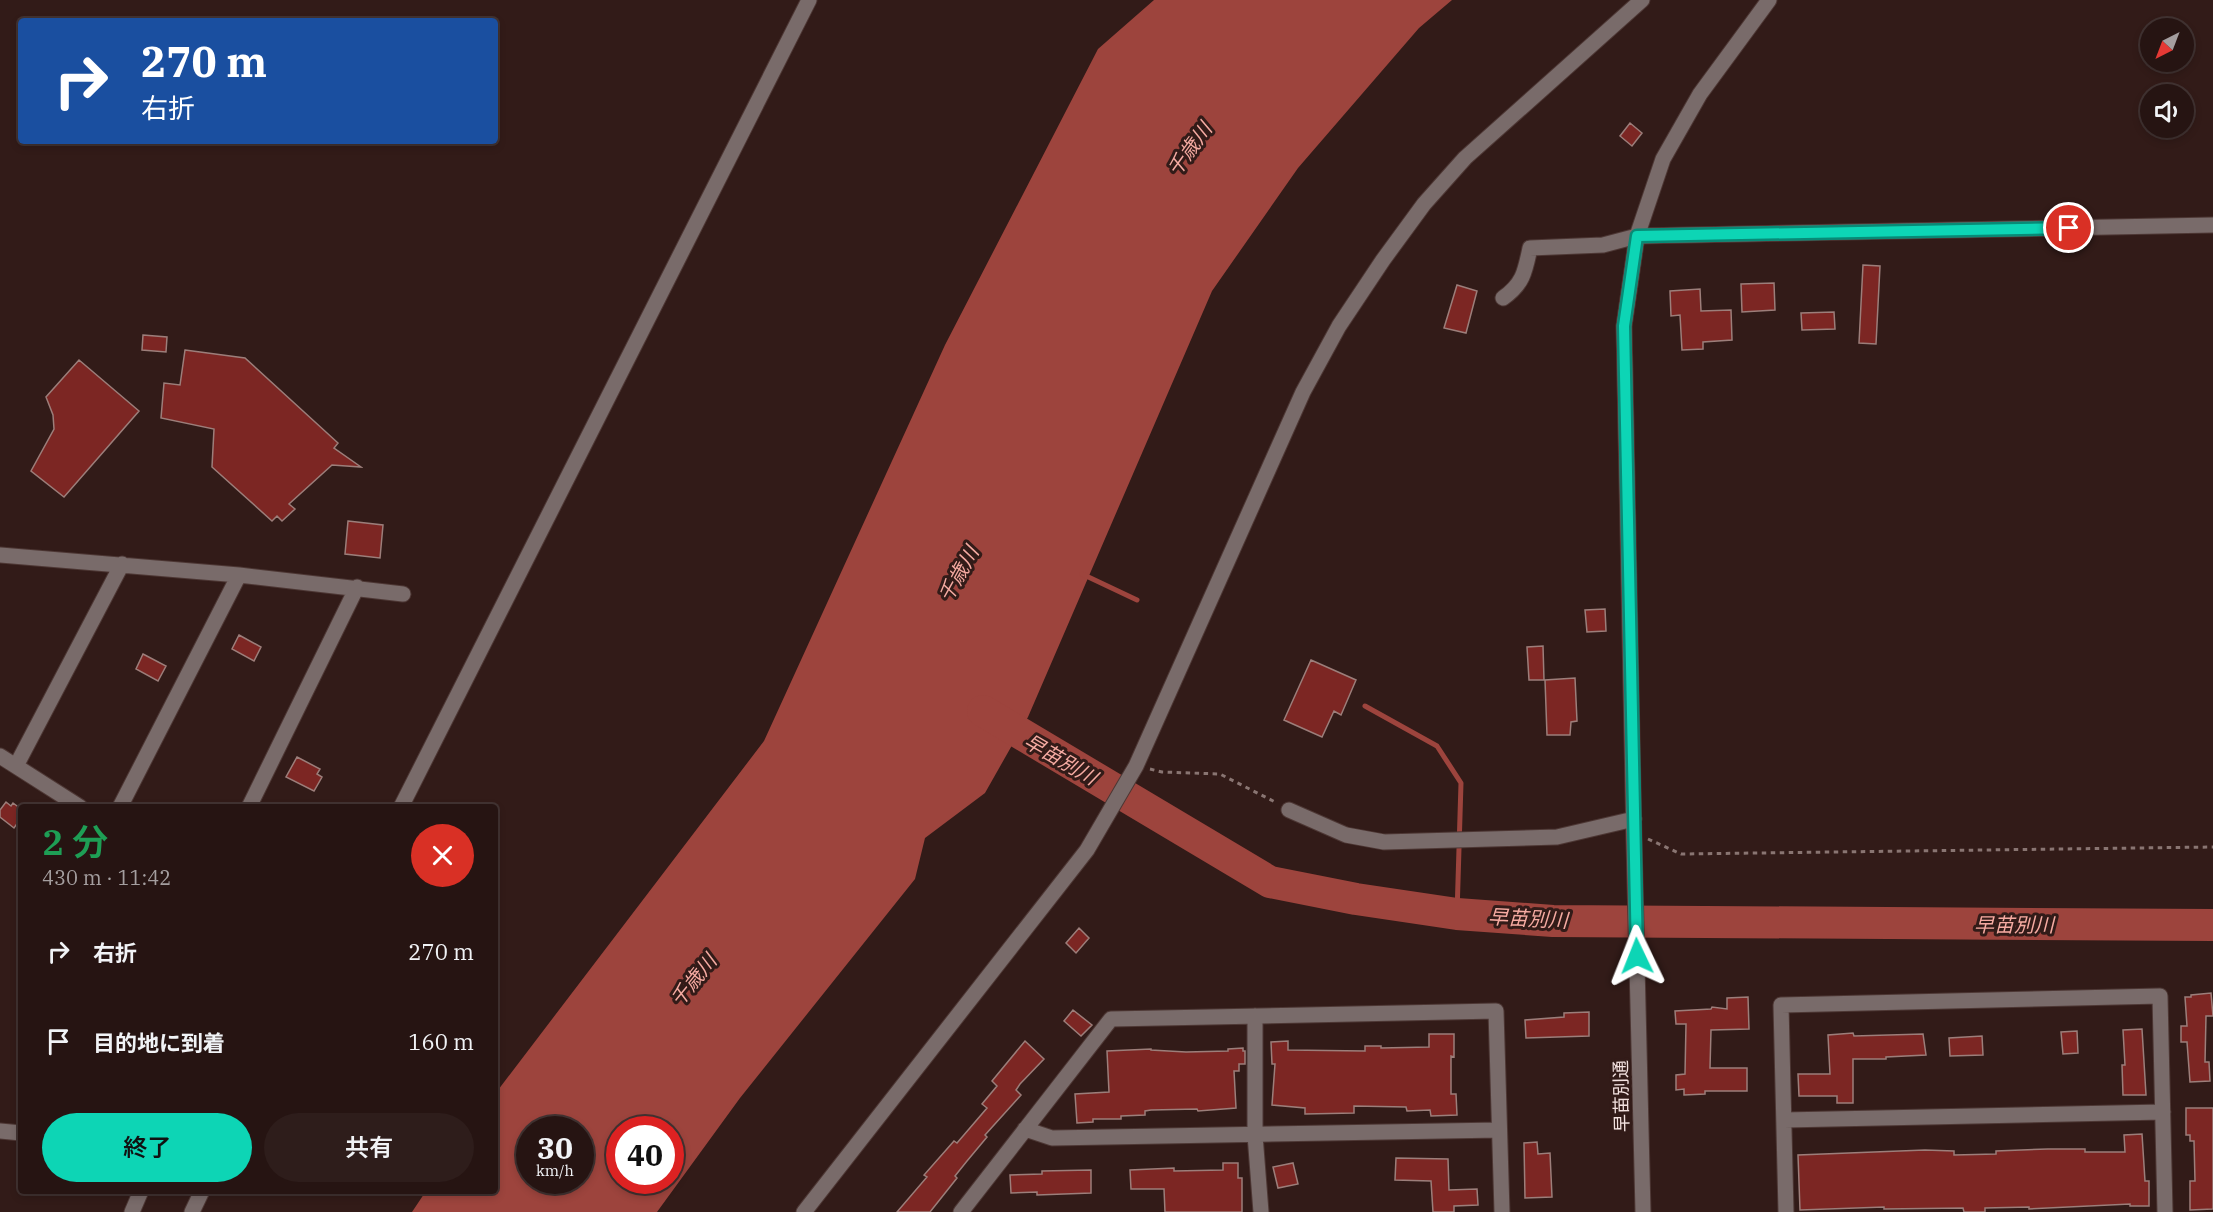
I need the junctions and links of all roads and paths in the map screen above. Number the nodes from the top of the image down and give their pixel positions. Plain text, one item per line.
1 (809, 0) edge
2 (1642, 0) edge
3 (1769, 0) edge
4 (2213, 225) edge
5 (1637, 236) junction
6 (1503, 298) dead end
7 (0, 555) edge
8 (122, 564) junction
9 (239, 575) junction
10 (357, 587) junction
11 (403, 594) dead end
12 (0, 756) edge
13 (16, 766) junction
14 (1136, 766) junction
15 (75, 804) edge
16 (122, 804) edge
17 (250, 804) edge
18 (403, 804) edge
19 (1289, 810) joint
20 (1634, 831) junction
21 (2213, 847) edge
22 (1255, 1016) junction
23 (2163, 1112) junction
24 (1784, 1120) junction
25 (1025, 1129) junction
26 (1499, 1130) junction
27 (0, 1131) edge
28 (18, 1133) edge
29 (1255, 1135) junction
30 (140, 1194) edge
31 (201, 1194) edge
32 (132, 1212) edge
33 (192, 1212) edge
34 (804, 1212) edge
35 (961, 1212) edge
36 (1262, 1212) edge
37 (1502, 1212) edge
38 (1643, 1212) edge
39 (1786, 1212) edge
40 (2165, 1212) edge

1 - 18 street
2 - 14 street
3 - 5 street, 早苗別通
4 - 5 street
5 - 6 street
5 - 20 street, 早苗別通
7 - 8 street
8 - 9 street
8 - 13 street
9 - 10 street
9 - 16 street
10 - 11 street
10 - 17 street
12 - 13 street
13 - 15 street
14 - 19 path
14 - 34 street
19 - 20 street
20 - 21 path
20 - 38 street, 早苗別通
22 - 25 street
22 - 26 street
22 - 29 street
23 - 24 street
23 - 24 street
23 - 40 street
24 - 39 street
25 - 29 street
25 - 35 street
26 - 29 street
26 - 37 street
27 - 28 street
29 - 36 street
30 - 32 street
31 - 33 street

